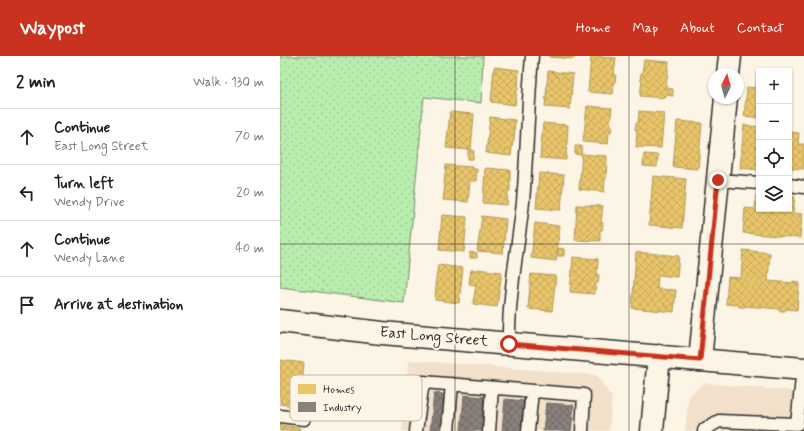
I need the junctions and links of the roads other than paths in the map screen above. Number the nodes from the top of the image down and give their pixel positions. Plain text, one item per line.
1 (532, 56) edge
2 (730, 56) edge
3 (729, 68) edge
4 (725, 104) edge
5 (718, 180) junction
6 (756, 183) edge
7 (792, 185) edge
8 (804, 186) edge
9 (280, 320) edge
10 (509, 344) junction
11 (659, 356) junction
12 (700, 360) junction
13 (804, 369) edge
14 (452, 384) junction
15 (492, 388) junction
16 (422, 389) edge
17 (532, 391) junction
18 (280, 416) edge
19 (290, 417) edge
20 (417, 421) edge
21 (416, 431) edge
22 (448, 431) edge
23 (489, 431) edge
24 (528, 431) edge
25 (582, 431) edge
26 (652, 431) edge
27 (704, 431) edge

1 - 10 lane
2 - 3 street
4 - 5 street
5 - 6 lane
5 - 12 street
7 - 8 lane
9 - 10 street, East Long Street
10 - 11 street, East Long Street
11 - 12 street, East Long Street
11 - 26 street
12 - 13 street, East Long Street
13 - 27 lane
14 - 15 lane
14 - 16 lane
14 - 22 lane
15 - 17 lane
15 - 23 lane
17 - 24 lane
17 - 25 lane
18 - 19 lane
20 - 21 lane

